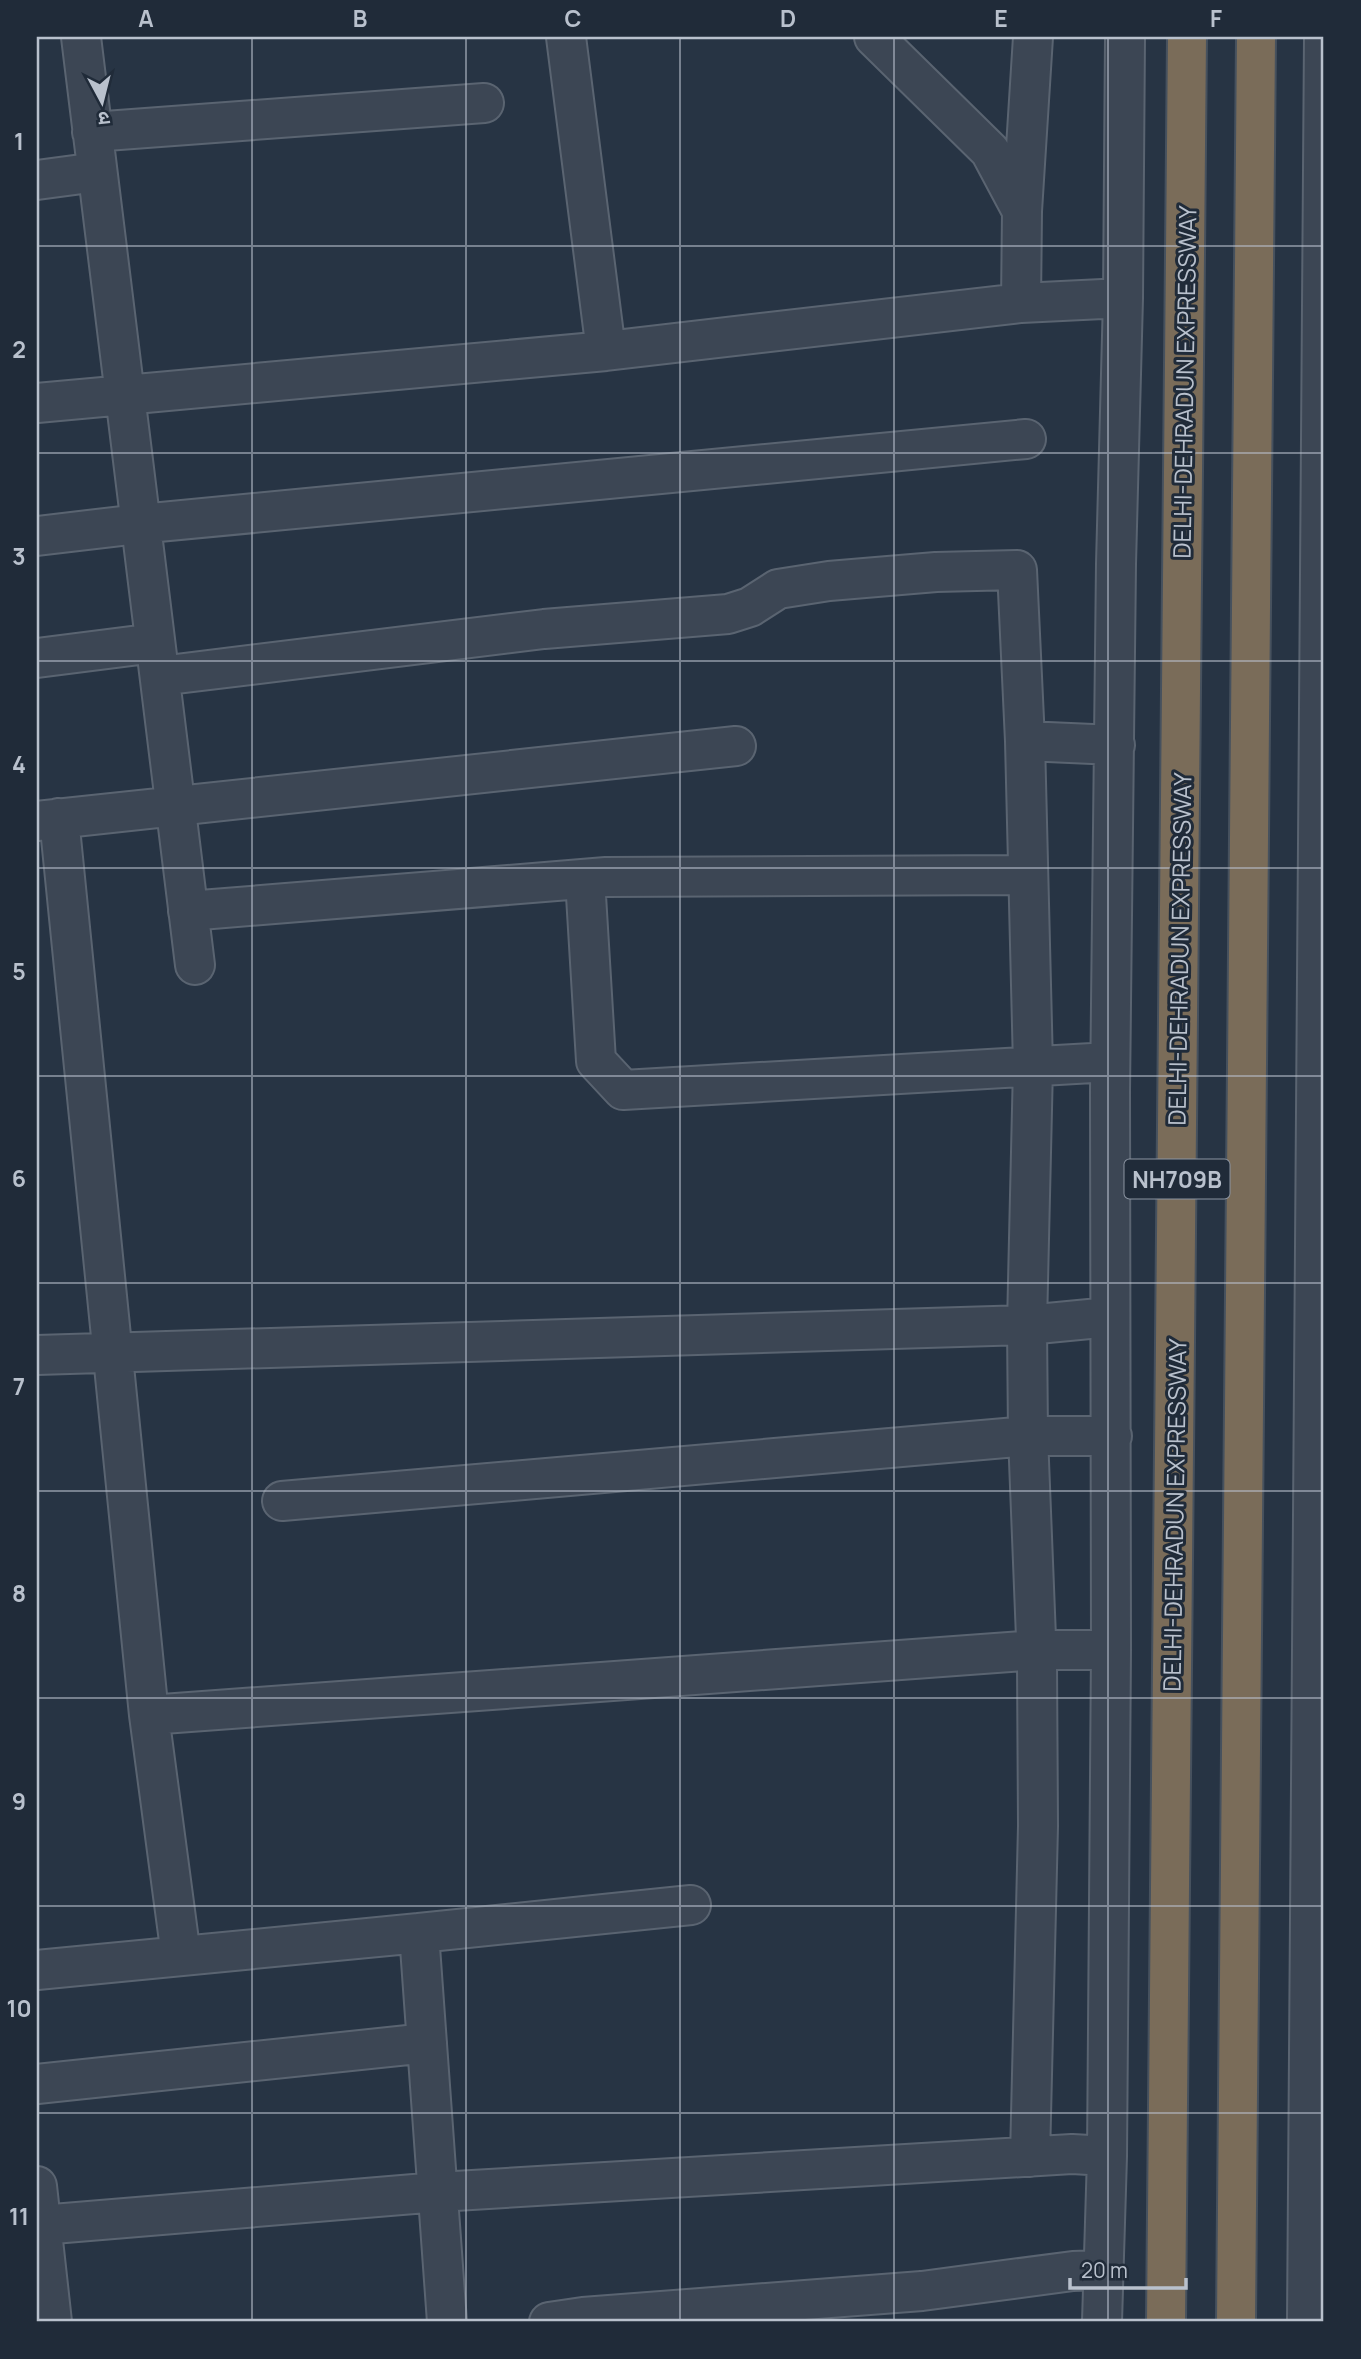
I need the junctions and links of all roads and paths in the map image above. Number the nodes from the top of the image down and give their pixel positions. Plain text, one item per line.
1 (81, 37) edge
2 (566, 37) edge
3 (874, 37) edge
4 (1033, 37) edge
5 (1125, 37) edge
6 (1187, 37) edge
7 (1256, 37) edge
8 (1324, 37) edge
9 (484, 103) dead end
10 (92, 132) junction
11 (97, 172) junction
12 (37, 180) edge
13 (1022, 211) junction
14 (1105, 299) junction
15 (1030, 302) junction
16 (606, 351) junction
17 (124, 395) junction
18 (37, 403) edge
19 (1026, 439) dead end
20 (139, 524) junction
21 (37, 536) edge
22 (37, 658) edge
23 (158, 660) junction
24 (1032, 741) junction
25 (1098, 744) junction
26 (736, 746) dead end
27 (175, 806) junction
28 (48, 819) edge
29 (1027, 875) junction
30 (585, 879) junction
31 (188, 911) junction
32 (195, 964) dead end
33 (1097, 1063) junction
34 (1039, 1065) junction
35 (1096, 1318) junction
36 (1031, 1325) junction
37 (111, 1352) junction
38 (37, 1355) edge
39 (1033, 1436) junction
40 (1098, 1436) junction
41 (282, 1501) dead end
42 (1067, 1650) junction
43 (149, 1714) junction
44 (691, 1905) dead end
45 (419, 1933) junction
46 (181, 1956) junction
47 (37, 1970) edge
48 (427, 2043) junction
49 (37, 2084) edge
50 (1062, 2156) junction
51 (37, 2186) edge
52 (438, 2192) junction
53 (41, 2225) junction
54 (1071, 2272) junction
55 (42, 2284) edge
56 (52, 2322) edge
57 (447, 2322) edge
58 (549, 2322) edge
59 (1102, 2322) edge
60 (1166, 2322) edge
61 (1236, 2322) edge
62 (1307, 2322) edge

1 - 10 street
2 - 16 street
3 - 13 street
4 - 13 street
5 - 14 street
6 - 60 highway, DELHI-DEHRADUN EXPRESSWAY / NH709B
7 - 61 highway, NH709B
8 - 62 street
9 - 10 street
10 - 11 street
11 - 12 street
11 - 17 street
13 - 15 street
14 - 15 street
14 - 25 street
15 - 16 street
16 - 17 street
17 - 18 street
17 - 20 street
19 - 20 street
20 - 21 street
20 - 23 street
22 - 23 street
23 - 24 street
23 - 27 street
24 - 25 street
24 - 29 street
25 - 33 street
26 - 27 street
27 - 28 street
27 - 31 street
28 - 37 street
29 - 30 street
29 - 34 street
30 - 31 street
30 - 34 street
31 - 32 street
33 - 34 street
33 - 35 street
34 - 36 street
35 - 36 street
35 - 40 street
36 - 37 street
36 - 39 street
37 - 38 street
37 - 43 street
39 - 40 street
39 - 41 street
39 - 42 street
40 - 42 street
42 - 43 street
42 - 50 street
42 - 50 street
43 - 46 street
44 - 45 street
45 - 46 street
45 - 48 street
46 - 47 street
48 - 49 street
48 - 52 street
50 - 52 street
50 - 54 street
51 - 53 street
52 - 53 street
52 - 57 street
53 - 55 street
54 - 58 street
54 - 59 street
55 - 56 street

